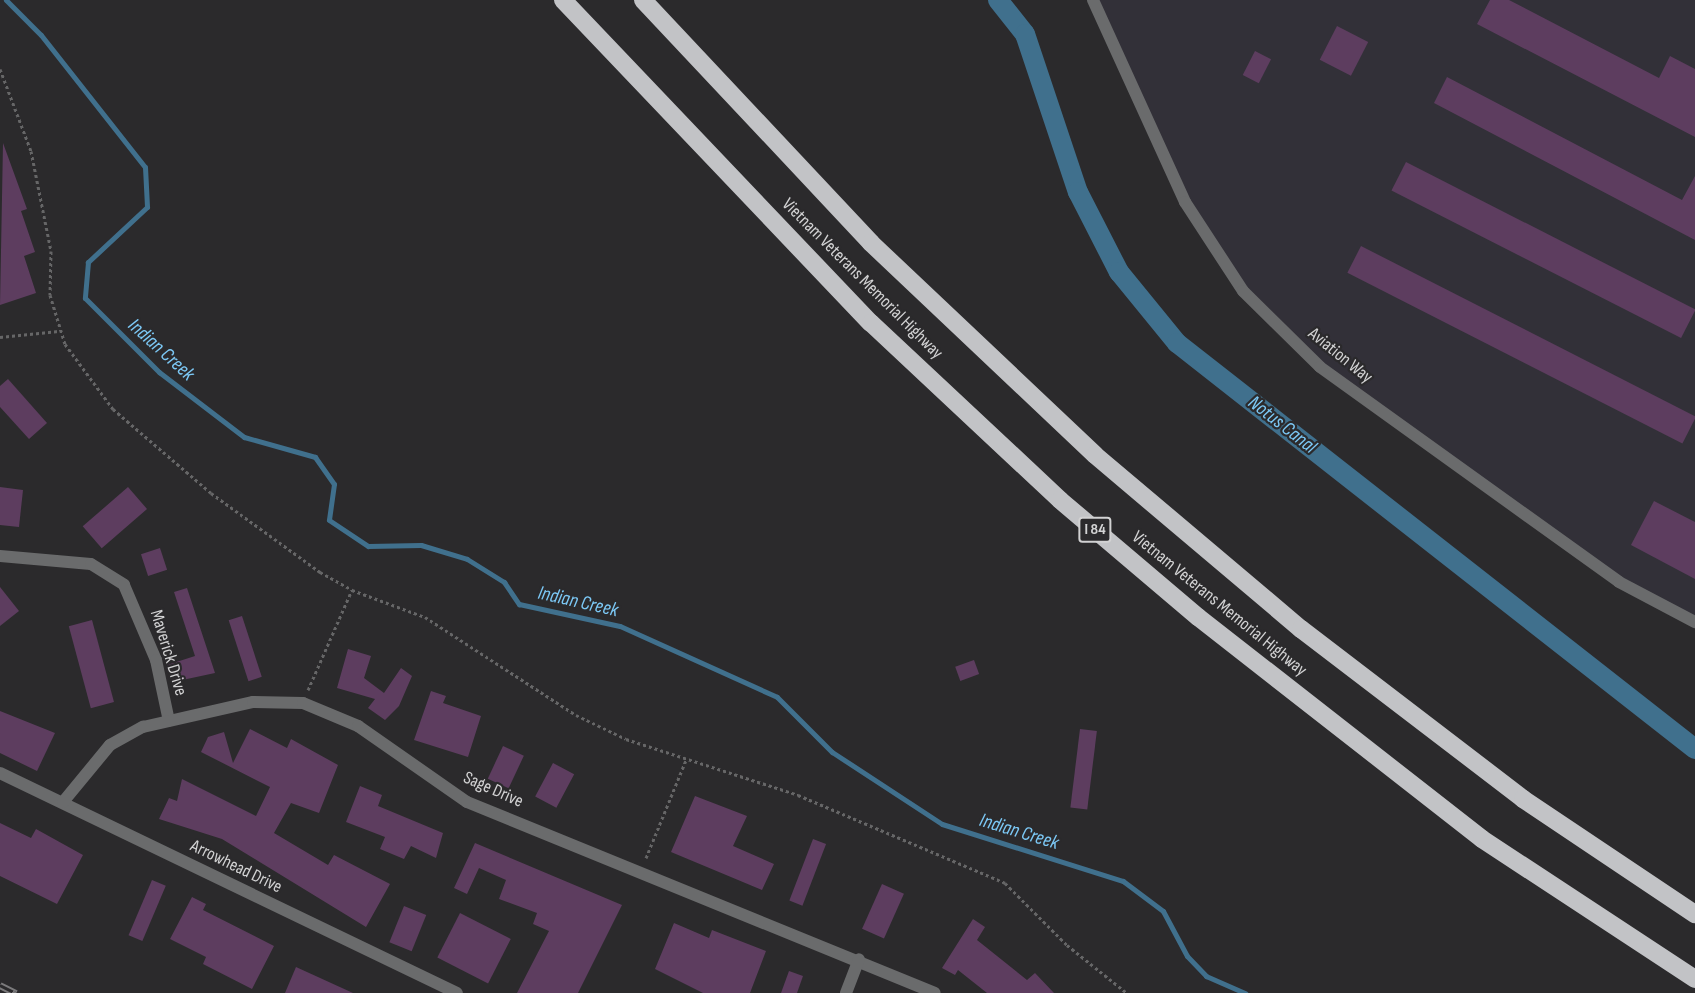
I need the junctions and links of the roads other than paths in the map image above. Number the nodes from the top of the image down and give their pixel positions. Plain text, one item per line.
1 (563, 0) edge
2 (643, 0) edge
3 (1093, 0) edge
4 (0, 556) edge
5 (1695, 622) edge
6 (169, 721) junction
7 (0, 773) edge
8 (63, 802) junction
9 (1695, 914) edge
10 (859, 959) junction
11 (1695, 979) edge
12 (457, 993) edge
13 (846, 993) edge
14 (935, 993) edge

1 - 11 highway, Vietnam Veterans Memorial Highway / I 84
2 - 9 highway
3 - 5 street, Aviation Way
4 - 6 street, Maverick Drive
6 - 8 street, Sage Drive
6 - 10 street, Sage Drive
7 - 8 street, Arrowhead Drive
8 - 12 street, Arrowhead Drive
10 - 13 street
10 - 14 street, Sage Drive

